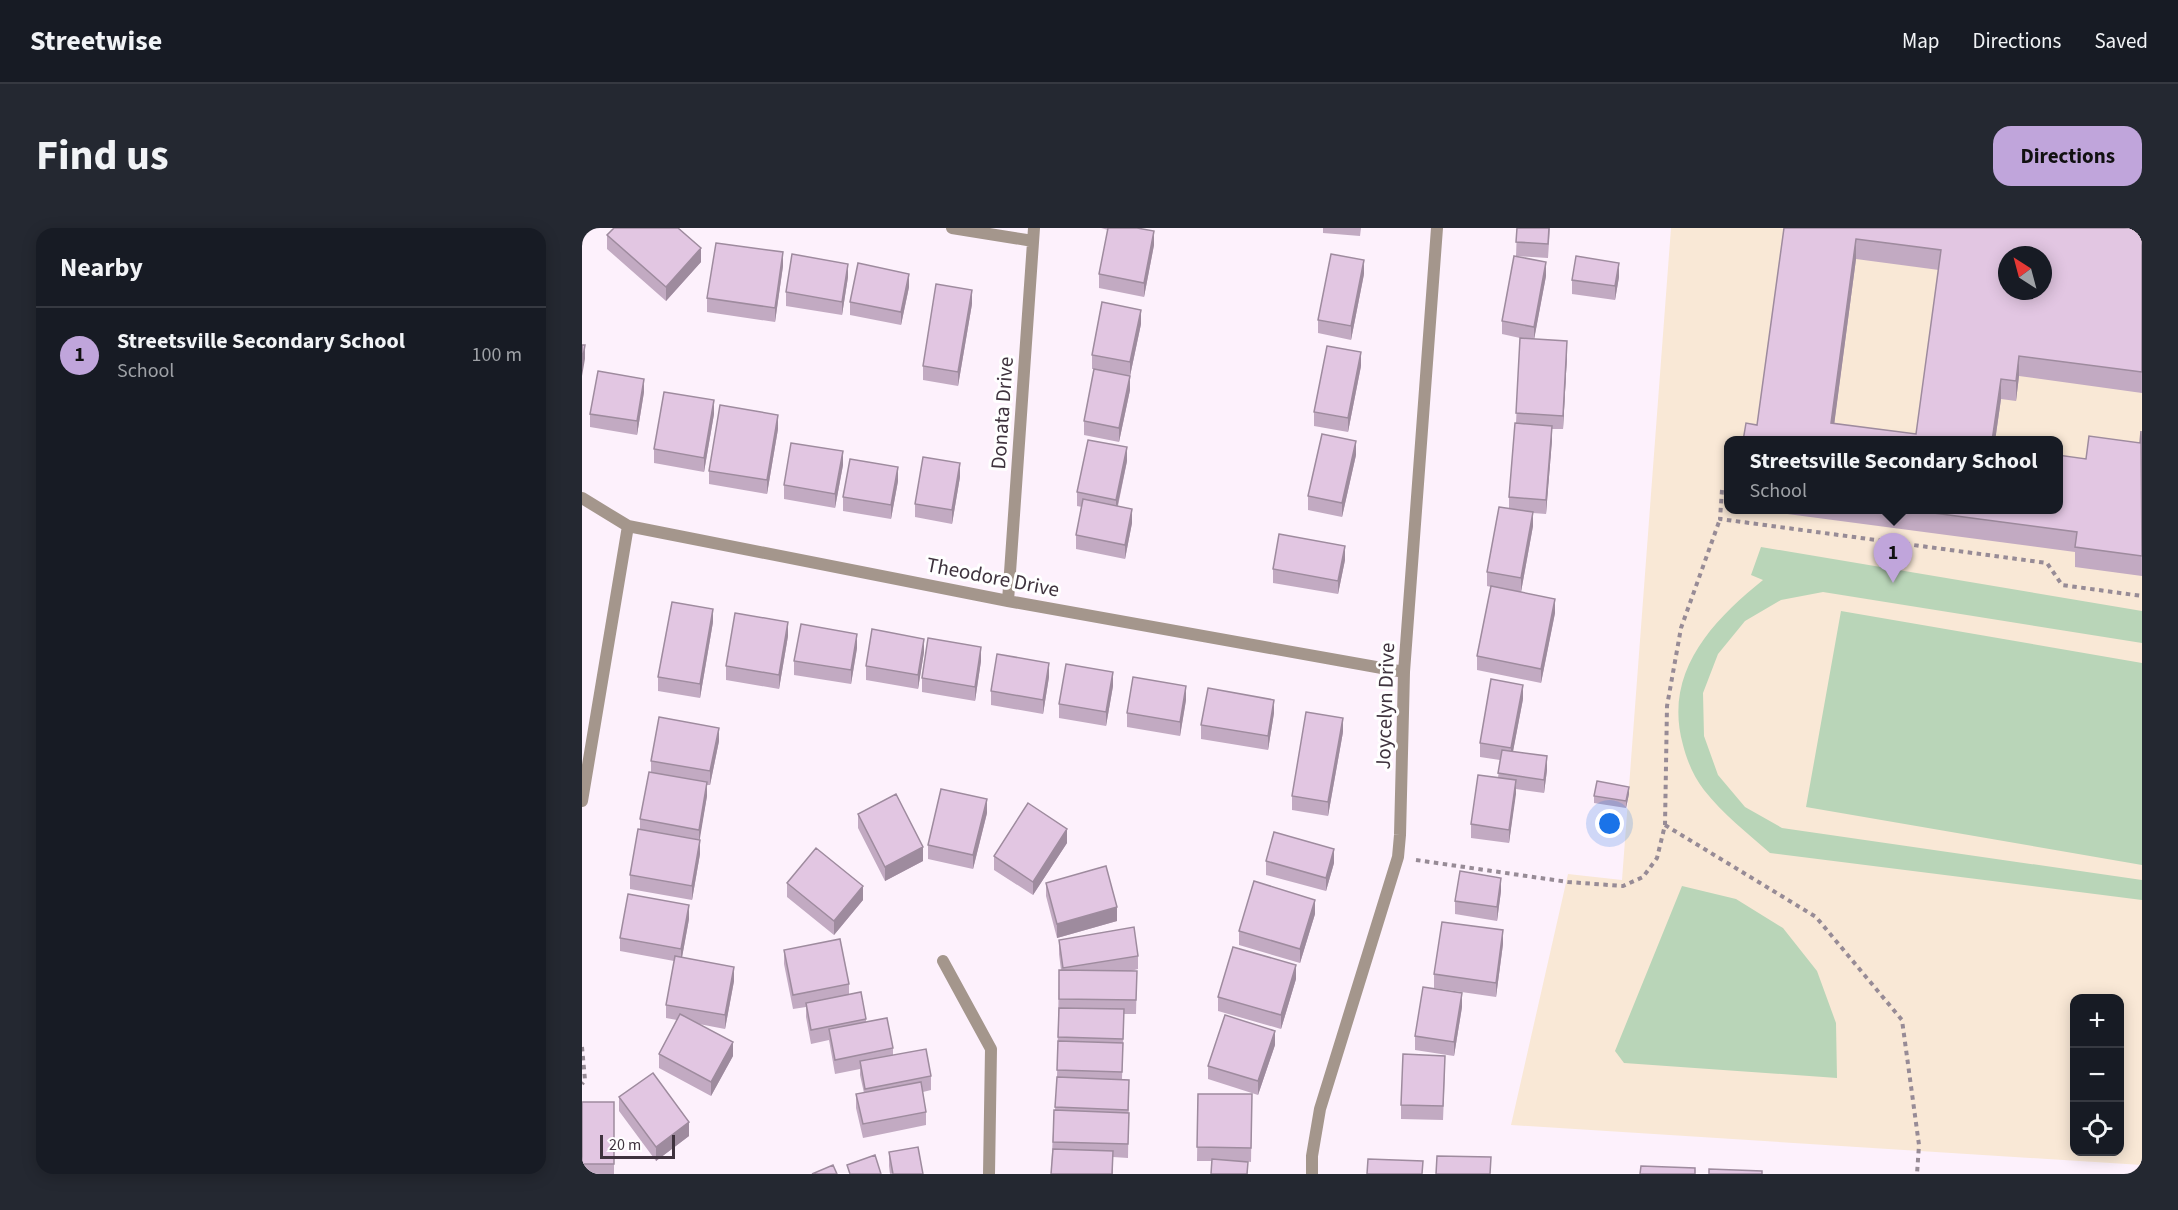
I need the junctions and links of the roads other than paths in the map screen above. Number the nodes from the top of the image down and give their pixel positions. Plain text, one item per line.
1 (952, 228) edge
2 (1034, 228) edge
3 (1437, 228) edge
4 (1033, 241) junction
5 (582, 498) edge
6 (628, 526) junction
7 (1008, 601) junction
8 (1404, 672) junction
9 (582, 801) edge
10 (943, 961) dead end
11 (989, 1174) edge
12 (1312, 1174) edge

1 - 4 street
2 - 4 street, Donata Drive
3 - 8 street, Joycelyn Drive
4 - 7 street, Donata Drive
5 - 6 street, Theodore Drive
6 - 7 street, Theodore Drive
6 - 9 street
7 - 8 street, Theodore Drive
8 - 12 street, Joycelyn Drive
10 - 11 street

